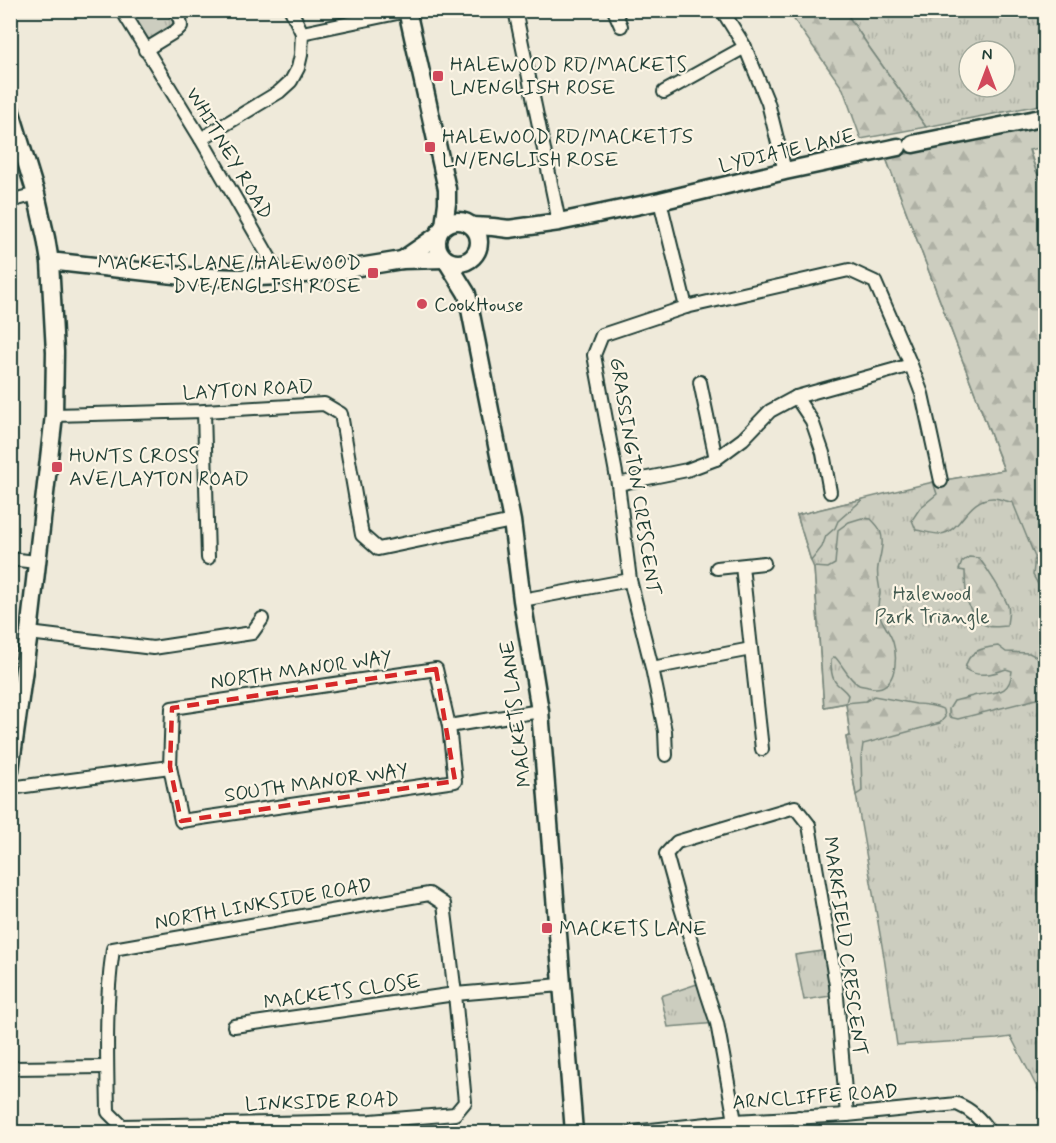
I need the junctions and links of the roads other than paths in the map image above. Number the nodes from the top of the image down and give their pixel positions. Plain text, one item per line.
1 (122, 10) edge
2 (174, 10) edge
3 (291, 10) edge
4 (515, 10) edge
5 (614, 10) edge
6 (722, 10) edge
7 (407, 11) edge
8 (621, 26) dead end
9 (302, 33) junction
10 (745, 46) junction
11 (145, 50) junction
12 (664, 92) dead end
13 (10, 109) edge
14 (1046, 117) edge
15 (201, 140) junction
16 (785, 171) junction
17 (447, 189) junction
18 (36, 194) junction
19 (10, 201) edge
20 (660, 201) junction
21 (559, 222) junction
22 (469, 225) junction
23 (509, 229) junction
24 (441, 230) junction
25 (476, 252) junction
26 (402, 260) junction
27 (446, 260) junction
28 (50, 262) junction
29 (280, 276) junction
30 (467, 294) junction
31 (686, 307) junction
32 (911, 365) junction
33 (700, 382) dead end
34 (796, 397) junction
35 (204, 411) junction
36 (54, 415) junction
37 (716, 459) junction
38 (941, 481) dead end
39 (618, 483) junction
40 (830, 492) dead end
41 (512, 521) junction
42 (208, 558) dead end
43 (10, 559) edge
44 (36, 562) junction
45 (764, 563) dead end
46 (742, 566) junction
47 (717, 568) dead end
48 (630, 580) junction
49 (522, 600) junction
50 (262, 619) dead end
51 (29, 633) junction
52 (751, 649) junction
53 (652, 668) junction
54 (540, 711) junction
55 (449, 726) junction
56 (762, 749) dead end
57 (666, 754) dead end
58 (171, 767) junction
59 (10, 771) edge
60 (10, 788) edge
61 (561, 985) junction
62 (455, 994) junction
63 (234, 1026) dead end
64 (107, 1067) junction
65 (10, 1068) edge
66 (848, 1115) junction
67 (799, 1117) junction
68 (735, 1121) junction
69 (675, 1130) edge
70 (574, 1132) edge
71 (632, 1132) edge
72 (801, 1132) edge
73 (989, 1132) edge

1 - 11 street, WHITNEY ROAD
2 - 11 street
3 - 9 street
4 - 21 street
5 - 8 street
6 - 10 street
7 - 9 street
7 - 17 street
9 - 15 street
10 - 12 street
10 - 16 street
11 - 15 street, WHITNEY ROAD
13 - 18 street
14 - 16 street, LYDIATE LANE
15 - 29 street, WHITNEY ROAD
16 - 20 street, LYDIATE LANE
17 - 22 street
17 - 24 street
18 - 19 street
18 - 28 street
20 - 21 street, LYDIATE LANE
20 - 31 street
21 - 23 street, LYDIATE LANE
22 - 23 street, LYDIATE LANE
22 - 24 street
22 - 25 street
23 - 25 street, LYDIATE LANE
24 - 26 street
24 - 27 street
25 - 27 street
25 - 30 street, MACKETS LANE
26 - 27 street
26 - 29 street
27 - 30 street, MACKETS LANE
28 - 29 street
28 - 36 street
30 - 41 street, MACKETS LANE
31 - 32 street, GRASSINGTON CRESCENT
31 - 39 street, GRASSINGTON CRESCENT
32 - 34 street
32 - 38 street, GRASSINGTON CRESCENT
33 - 37 street
34 - 37 street
34 - 40 street
35 - 36 street, LAYTON ROAD
35 - 41 street, LAYTON ROAD
35 - 42 street
36 - 44 street
37 - 39 street
39 - 48 street, GRASSINGTON CRESCENT
41 - 49 street, MACKETS LANE
43 - 44 street
44 - 51 street
45 - 46 street
46 - 47 street
46 - 52 street
48 - 49 street
48 - 53 street, GRASSINGTON CRESCENT
49 - 54 street, MACKETS LANE
50 - 51 street
51 - 59 street
52 - 53 street
52 - 56 street
53 - 57 street, GRASSINGTON CRESCENT
54 - 55 street
54 - 61 street, MACKETS LANE
55 - 58 street, NORTH MANOR WAY
55 - 58 street, SOUTH MANOR WAY
58 - 60 street
61 - 62 street
61 - 70 street, MACKETS LANE
62 - 63 street, MACKETS CLOSE
62 - 64 street, LINKSIDE ROAD
62 - 64 street, NORTH LINKSIDE ROAD
64 - 65 street
66 - 67 street, ARNCLIFFE ROAD
66 - 68 street, MARKFIELD CRESCENT
66 - 73 street, ARNCLIFFE ROAD
67 - 68 street, ARNCLIFFE ROAD
67 - 72 street
68 - 69 street, ARNCLIFFE ROAD
69 - 71 street, ARNCLIFFE ROAD

